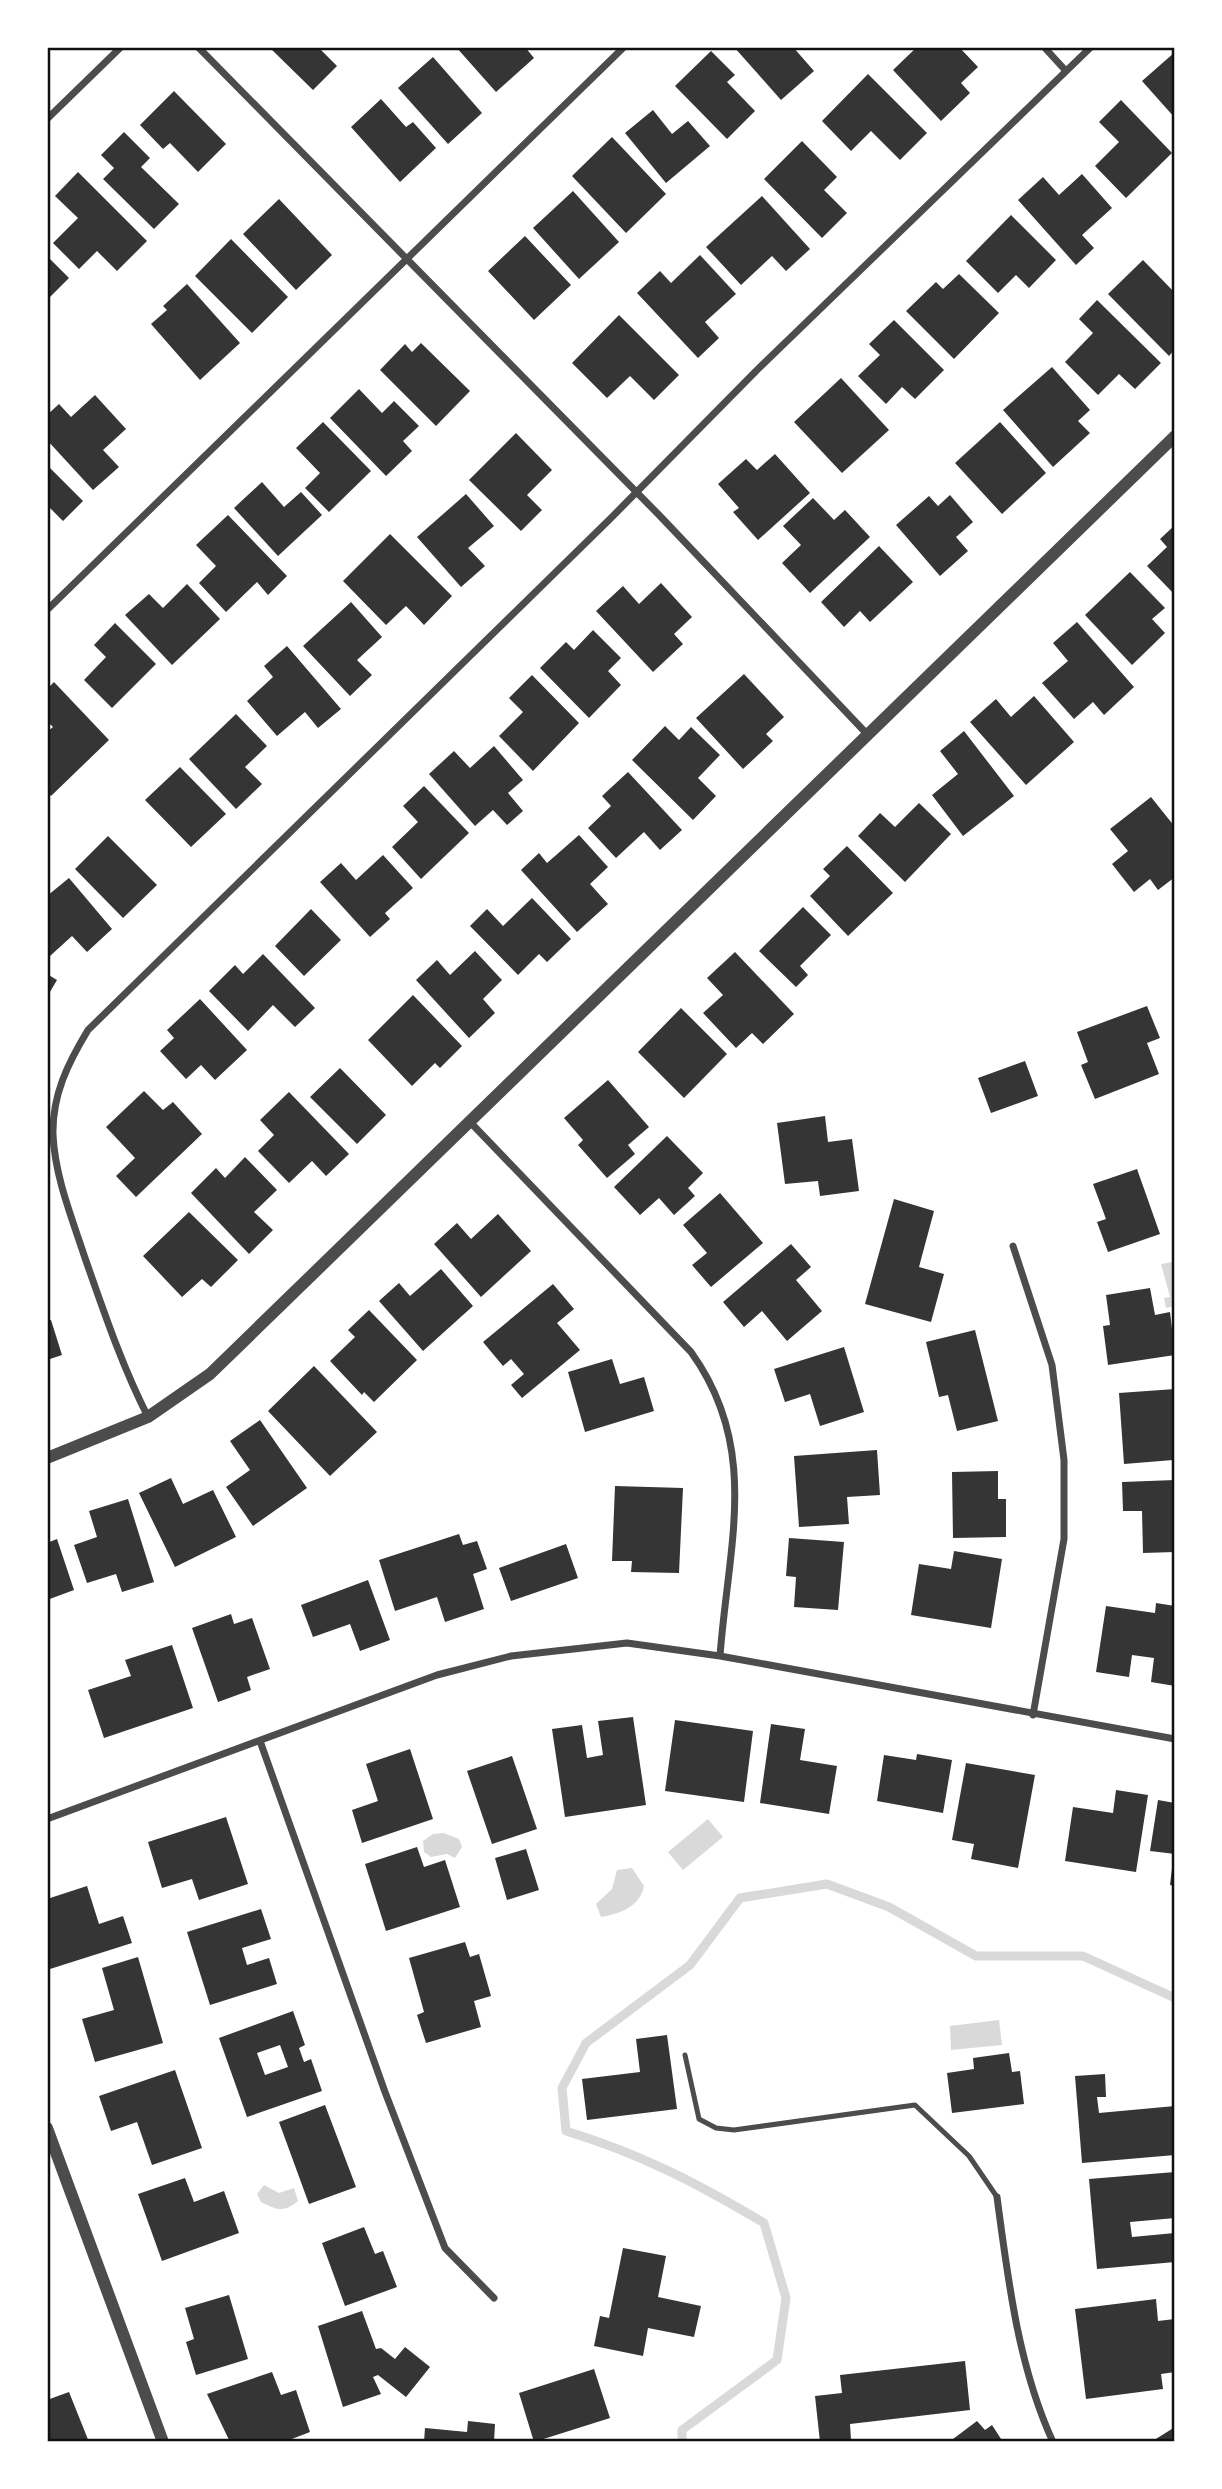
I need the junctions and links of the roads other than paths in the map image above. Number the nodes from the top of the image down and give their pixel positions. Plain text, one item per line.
1 (121, 47) edge
2 (198, 47) edge
3 (624, 47) edge
4 (1044, 47) edge
5 (1091, 47) edge
6 (1066, 71) junction
7 (47, 119) edge
8 (406, 259) junction
9 (1175, 436) edge
10 (636, 494) junction
11 (47, 610) edge
12 (867, 734) junction
13 (471, 1123) junction
14 (1013, 1246) dead end
15 (148, 1417) junction
16 (47, 1458) edge
17 (720, 1656) junction
18 (1033, 1715) junction
19 (1175, 1739) edge
20 (260, 1741) junction
21 (47, 1819) edge
22 (685, 2055) dead end
23 (47, 2128) edge
24 (997, 2197) joint
25 (494, 2298) dead end
26 (163, 2442) edge
27 (1053, 2442) edge

1 - 7 street
2 - 8 street
3 - 8 street
4 - 6 street
5 - 6 street
6 - 10 street
8 - 10 street
8 - 11 street
9 - 12 street
10 - 12 street
10 - 15 street
12 - 13 street
13 - 15 street
13 - 17 street
14 - 18 street
15 - 16 street
17 - 18 street
17 - 20 street
18 - 19 street
20 - 21 street
20 - 25 street
22 - 24 lane
23 - 26 street
24 - 27 street

